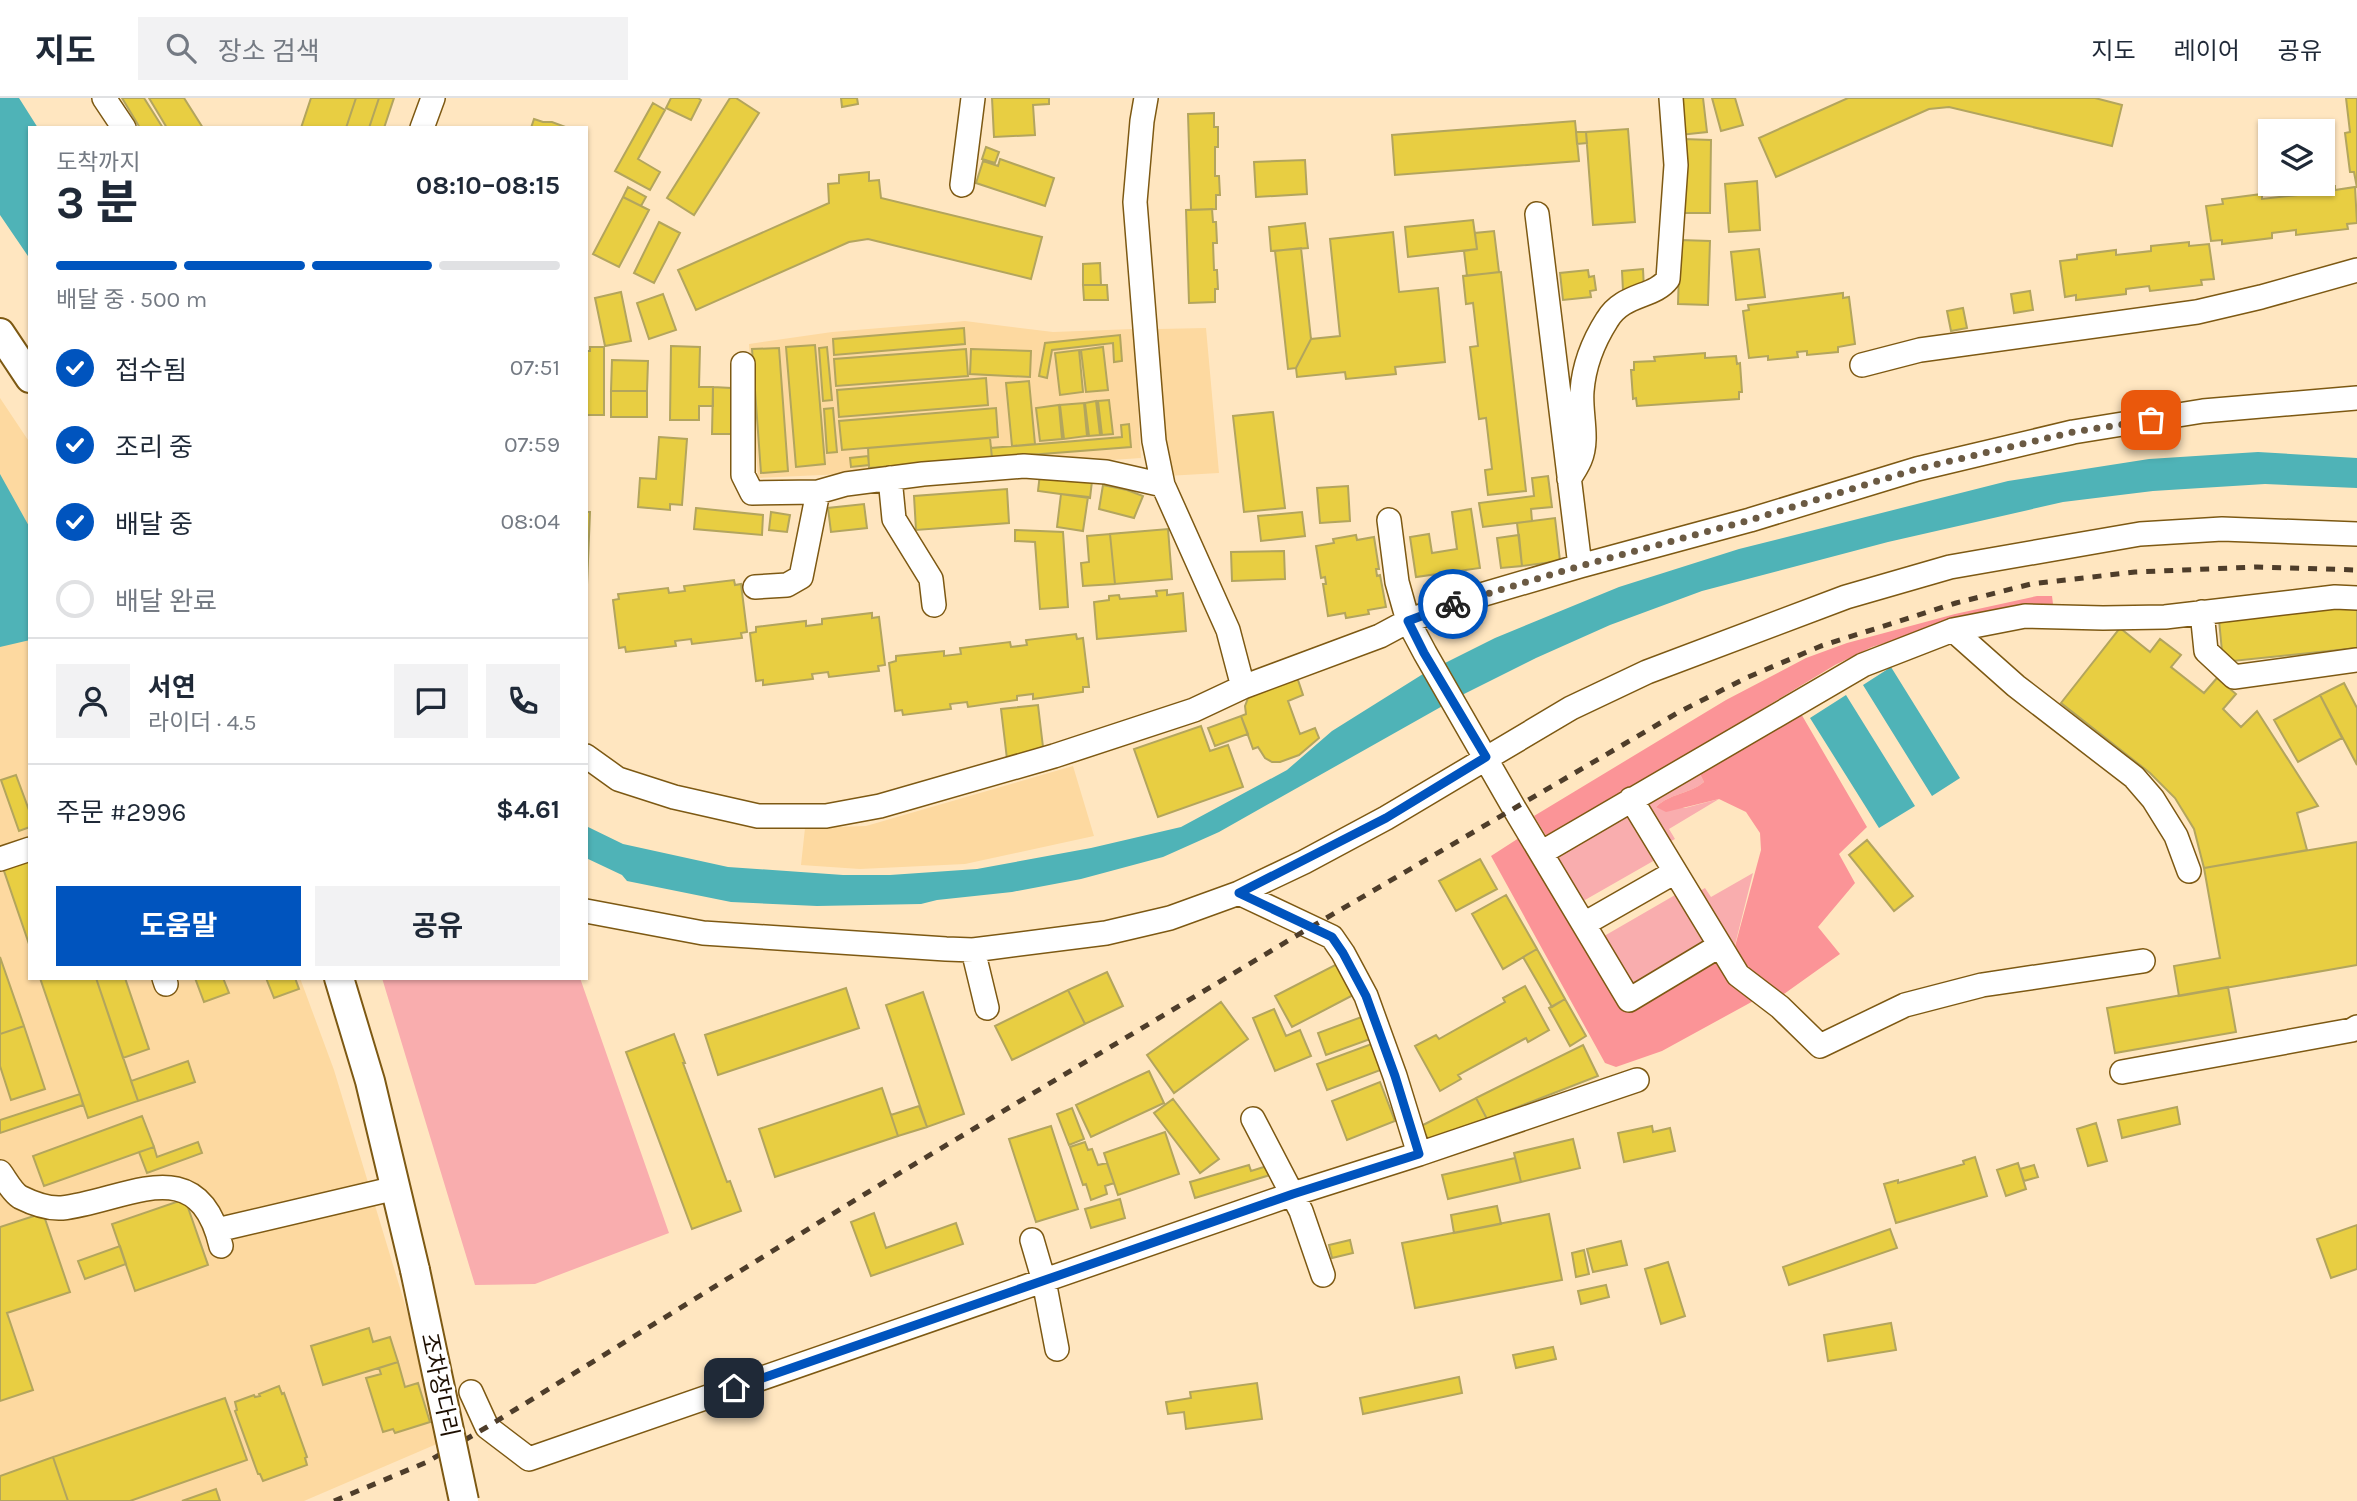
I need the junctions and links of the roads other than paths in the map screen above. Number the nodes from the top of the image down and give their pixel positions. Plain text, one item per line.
1 (104, 98) edge
2 (433, 98) edge
3 (973, 98) edge
4 (1146, 98) edge
5 (1671, 98) edge
6 (123, 126) edge
7 (423, 126) edge
8 (962, 185) dead end
9 (1537, 214) dead end
10 (2357, 270) edge
11 (0, 333) edge
12 (743, 364) dead end
13 (1862, 365) dead end
14 (28, 375) edge
15 (2357, 398) edge
16 (890, 478) junction
17 (1569, 479) junction
18 (1163, 485) junction
19 (818, 492) junction
20 (1389, 520) dead end
21 (2357, 534) edge
22 (1580, 566) junction
23 (755, 587) dead end
24 (2357, 598) edge
25 (934, 605) dead end
26 (2202, 612) junction
27 (1408, 621) junction
28 (1953, 630) junction
29 (2356, 662) edge
30 (1244, 687) junction
31 (588, 757) edge
32 (1486, 757) junction
33 (1630, 799) junction
34 (28, 850) edge
35 (1541, 853) junction
36 (0, 859) edge
37 (2189, 871) dead end
38 (1675, 872) junction
39 (1239, 893) junction
40 (588, 911) edge
41 (1584, 924) junction
42 (1719, 946) junction
43 (974, 950) junction
44 (2143, 961) dead end
45 (340, 980) edge
46 (987, 1008) dead end
47 (2357, 1027) edge
48 (2122, 1072) dead end
49 (1637, 1080) dead end
50 (1253, 1119) dead end
51 (1419, 1154) junction
52 (0, 1172) edge
53 (396, 1188) junction
54 (1293, 1194) junction
55 (1032, 1240) dead end
56 (1323, 1275) dead end
57 (1044, 1281) junction
58 (1057, 1349) dead end
59 (471, 1392) dead end
60 (464, 1501) edge

1 - 6 street
2 - 7 street
3 - 8 street
4 - 18 street
5 - 17 street
9 - 17 street
10 - 13 street
11 - 14 main road
12 - 19 street
15 - 22 street
16 - 18 street
16 - 19 street
16 - 25 street
17 - 22 street
18 - 30 street
19 - 23 street
20 - 27 street
21 - 32 street
22 - 27 street
24 - 26 street
26 - 28 street
26 - 29 street
27 - 30 street
27 - 32 street
28 - 33 street
28 - 37 street
30 - 31 street
32 - 35 street
32 - 39 street
33 - 35 street
33 - 38 street
34 - 36 street
35 - 41 street
38 - 41 street
38 - 42 street
39 - 43 street
39 - 51 street
40 - 43 street
41 - 42 street
42 - 44 street
43 - 46 street
45 - 53 main road, 조차장다리
47 - 48 street
49 - 51 street
50 - 54 street
51 - 54 street
52 - 53 street
53 - 60 main road, 조차장다리, bridge
54 - 56 street
54 - 57 street
55 - 57 street
57 - 58 street
57 - 59 street

